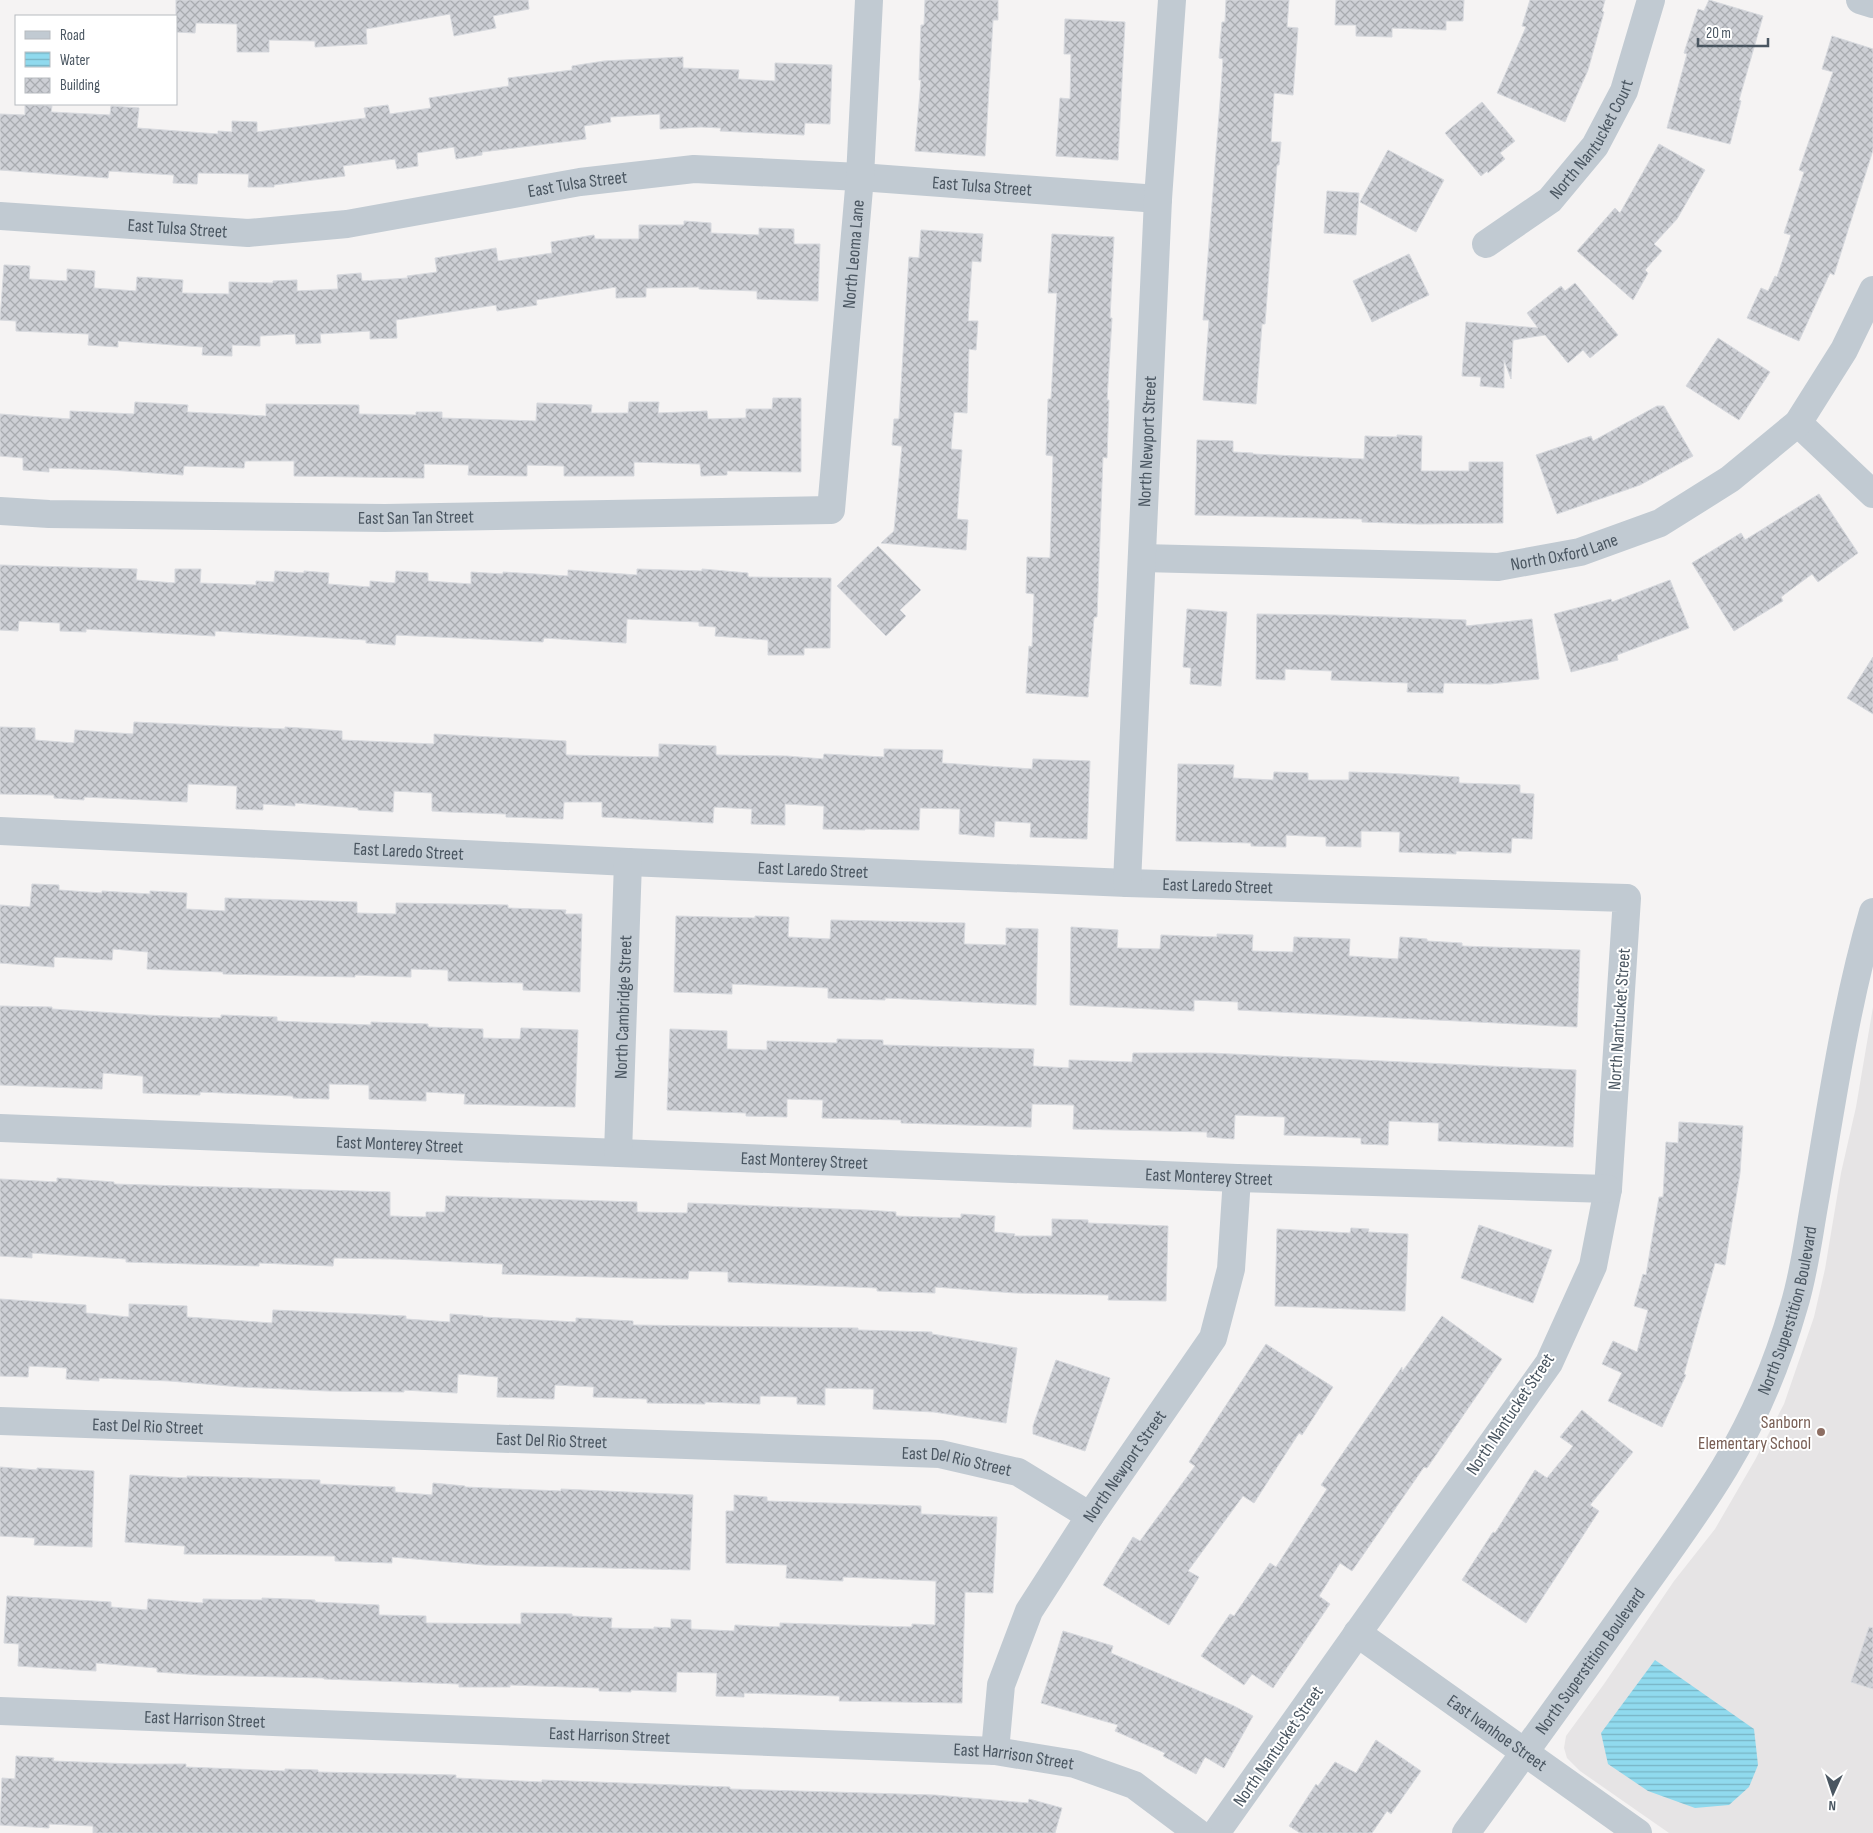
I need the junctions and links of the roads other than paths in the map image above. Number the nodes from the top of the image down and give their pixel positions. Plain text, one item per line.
1 (869, 0) edge
2 (1172, 0) edge
3 (1651, 0) edge
4 (1860, 0) edge
5 (1873, 4) edge
6 (860, 177) junction
7 (1158, 198) junction
8 (0, 216) edge
9 (1486, 244) dead end
10 (1873, 290) edge
11 (1798, 423) junction
12 (1873, 494) edge
13 (831, 510) joint
14 (0, 511) edge
15 (1142, 558) junction
16 (0, 831) edge
17 (628, 862) junction
18 (1127, 883) junction
19 (1627, 898) joint
20 (1873, 912) edge
21 (0, 1128) edge
22 (618, 1153) junction
23 (1237, 1178) junction
24 (1608, 1189) junction
25 (0, 1421) edge
26 (1090, 1516) junction
27 (1357, 1633) junction
28 (0, 1711) edge
29 (995, 1751) junction
30 (1526, 1753) junction
31 (1198, 1833) edge
32 (1216, 1833) edge
33 (1466, 1833) edge
34 (1638, 1833) edge

1 - 6 street, North Leoma Lane
2 - 7 street, North Newport Street
3 - 9 street, North Nantucket Court
4 - 5 street
6 - 7 street, East Tulsa Street
6 - 8 street, East Tulsa Street
6 - 13 street, North Leoma Lane
7 - 15 street, North Newport Street
10 - 11 street, North Oxford Lane
11 - 12 street
11 - 15 street, North Oxford Lane
13 - 14 street, East San Tan Street
15 - 18 street, North Newport Street
16 - 17 street, East Laredo Street
17 - 18 street, East Laredo Street
17 - 22 street, North Cambridge Street
18 - 19 street, East Laredo Street
19 - 24 street, North Nantucket Street
20 - 30 street, North Superstition Boulevard
21 - 22 street, East Monterey Street
22 - 23 street, East Monterey Street
23 - 24 street, East Monterey Street
23 - 26 street, North Newport Street
24 - 27 street, North Nantucket Street
25 - 26 street, East Del Rio Street
26 - 29 street, North Newport Street
27 - 30 street, East Ivanhoe Street
27 - 32 street, North Nantucket Street
28 - 29 street, East Harrison Street
29 - 31 street, East Harrison Street
30 - 33 street, North Superstition Boulevard
30 - 34 street, East Ivanhoe Street

